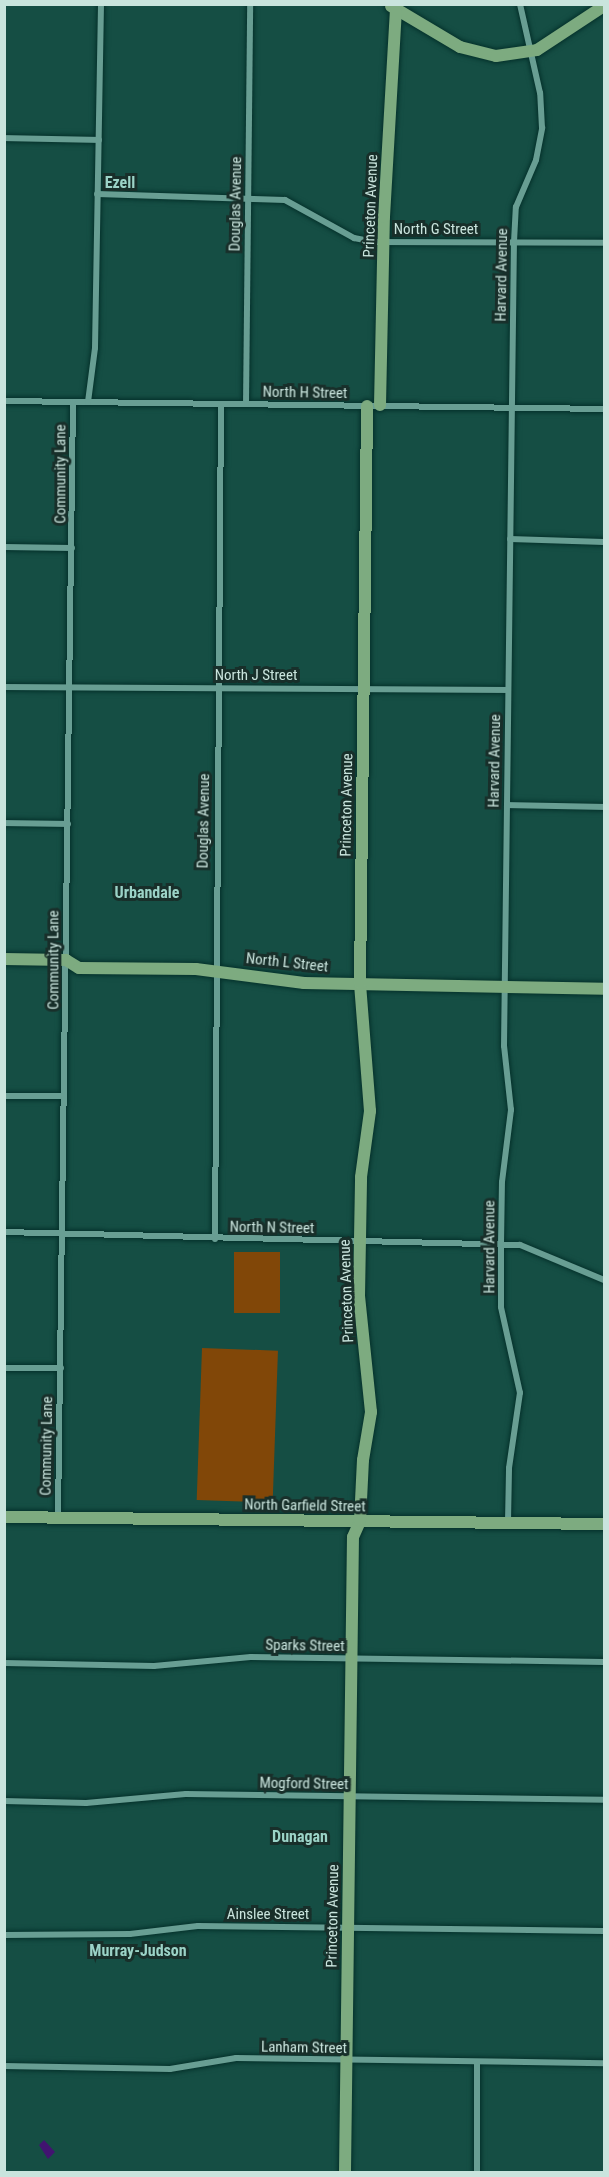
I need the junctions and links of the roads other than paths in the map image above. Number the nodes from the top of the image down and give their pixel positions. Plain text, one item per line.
1 (101, 4) edge
2 (250, 4) edge
3 (520, 4) edge
4 (604, 6) edge
5 (392, 7) edge
6 (528, 53) junction
7 (4, 138) edge
8 (99, 140) junction
9 (97, 194) junction
10 (248, 196) junction
11 (384, 241) junction
12 (514, 242) junction
13 (604, 243) edge
14 (4, 401) edge
15 (73, 402) junction
16 (88, 402) junction
17 (221, 404) junction
18 (246, 404) junction
19 (380, 405) junction
20 (367, 406) junction
21 (512, 408) junction
22 (604, 409) edge
23 (510, 539) junction
24 (604, 542) edge
25 (4, 547) edge
26 (72, 548) junction
27 (4, 687) edge
28 (70, 688) junction
29 (218, 688) junction
30 (363, 688) junction
31 (508, 690) junction
32 (507, 805) junction
33 (604, 807) edge
34 (4, 824) edge
35 (68, 824) junction
36 (4, 959) edge
37 (66, 960) junction
38 (214, 970) junction
39 (360, 983) junction
40 (504, 986) junction
41 (604, 989) edge
42 (4, 1096) edge
43 (64, 1096) junction
44 (4, 1232) edge
45 (62, 1234) junction
46 (215, 1239) junction
47 (360, 1240) junction
48 (501, 1244) junction
49 (604, 1280) edge
50 (4, 1368) edge
51 (61, 1368) junction
52 (4, 1517) edge
53 (58, 1518) junction
54 (360, 1521) junction
55 (508, 1522) junction
56 (604, 1524) edge
57 (351, 1659) junction
58 (604, 1662) edge
59 (4, 1663) edge
60 (349, 1797) junction
61 (604, 1800) edge
62 (4, 1801) edge
63 (348, 1928) junction
64 (604, 1931) edge
65 (4, 1935) edge
66 (346, 2061) junction
67 (477, 2062) junction
68 (604, 2064) edge
69 (4, 2066) edge
70 (345, 2172) edge
71 (477, 2172) edge

1 - 8 street
2 - 10 street, Douglas Avenue
3 - 6 street, Harvard Avenue
4 - 6 street
5 - 6 street
5 - 11 street, Princeton Avenue
6 - 12 street, Harvard Avenue
7 - 8 street
8 - 9 street
9 - 10 street, North G Street
9 - 16 street
10 - 11 street, North G Street
10 - 18 street, Douglas Avenue
11 - 12 street, North G Street
11 - 19 street, Princeton Avenue
12 - 13 street, North G Street
12 - 21 street, Harvard Avenue
14 - 15 street, North H Street
15 - 16 street, North H Street
15 - 26 street, Community Lane
16 - 17 street, North H Street
17 - 18 street, North H Street
17 - 29 street, Douglas Avenue
18 - 20 street, North H Street
19 - 20 street, North H Street
19 - 21 street, North H Street
20 - 30 street, Princeton Avenue
21 - 22 street, North H Street
21 - 23 street, Harvard Avenue
23 - 24 street
23 - 31 street, Harvard Avenue
25 - 26 street
26 - 28 street, Community Lane
27 - 28 street, North J Street
28 - 29 street, North J Street
28 - 35 street, Community Lane
29 - 30 street, North J Street
29 - 38 street, Douglas Avenue
30 - 31 street, North J Street
30 - 39 street, Princeton Avenue
31 - 32 street, Harvard Avenue
32 - 33 street
32 - 40 street, Harvard Avenue
34 - 35 street
35 - 37 street, Community Lane
36 - 37 street, North L Street
37 - 38 street, North L Street
37 - 43 street, Community Lane
38 - 39 street, North L Street
38 - 46 street, Douglas Avenue
39 - 40 street, North L Street
39 - 47 street, Princeton Avenue
40 - 41 street, North L Street
40 - 48 street, Harvard Avenue
42 - 43 street
43 - 45 street, Community Lane
44 - 45 street, North N Street
45 - 46 street, North N Street
45 - 51 street, Community Lane
46 - 47 street, North N Street
47 - 48 street, North N Street
47 - 54 street, Princeton Avenue
48 - 49 street, North N Street
48 - 55 street, Harvard Avenue
50 - 51 street
51 - 53 street, Community Lane
52 - 53 street, North Garfield Street
53 - 54 street, North Garfield Street
54 - 55 street, North Garfield Street
54 - 57 street, Princeton Avenue
55 - 56 street, North Garfield Street
57 - 58 street, Sparks Street
57 - 59 street, Sparks Street
57 - 60 street, Princeton Avenue
60 - 61 street, Mogford Street
60 - 62 street, Mogford Street
60 - 63 street, Princeton Avenue
63 - 64 street, Ainslee Street
63 - 65 street, Ainslee Street
63 - 66 street, Princeton Avenue
66 - 67 street, Lanham Street
66 - 69 street, Lanham Street
66 - 70 street, Princeton Avenue
67 - 68 street, Lanham Street
67 - 71 street

